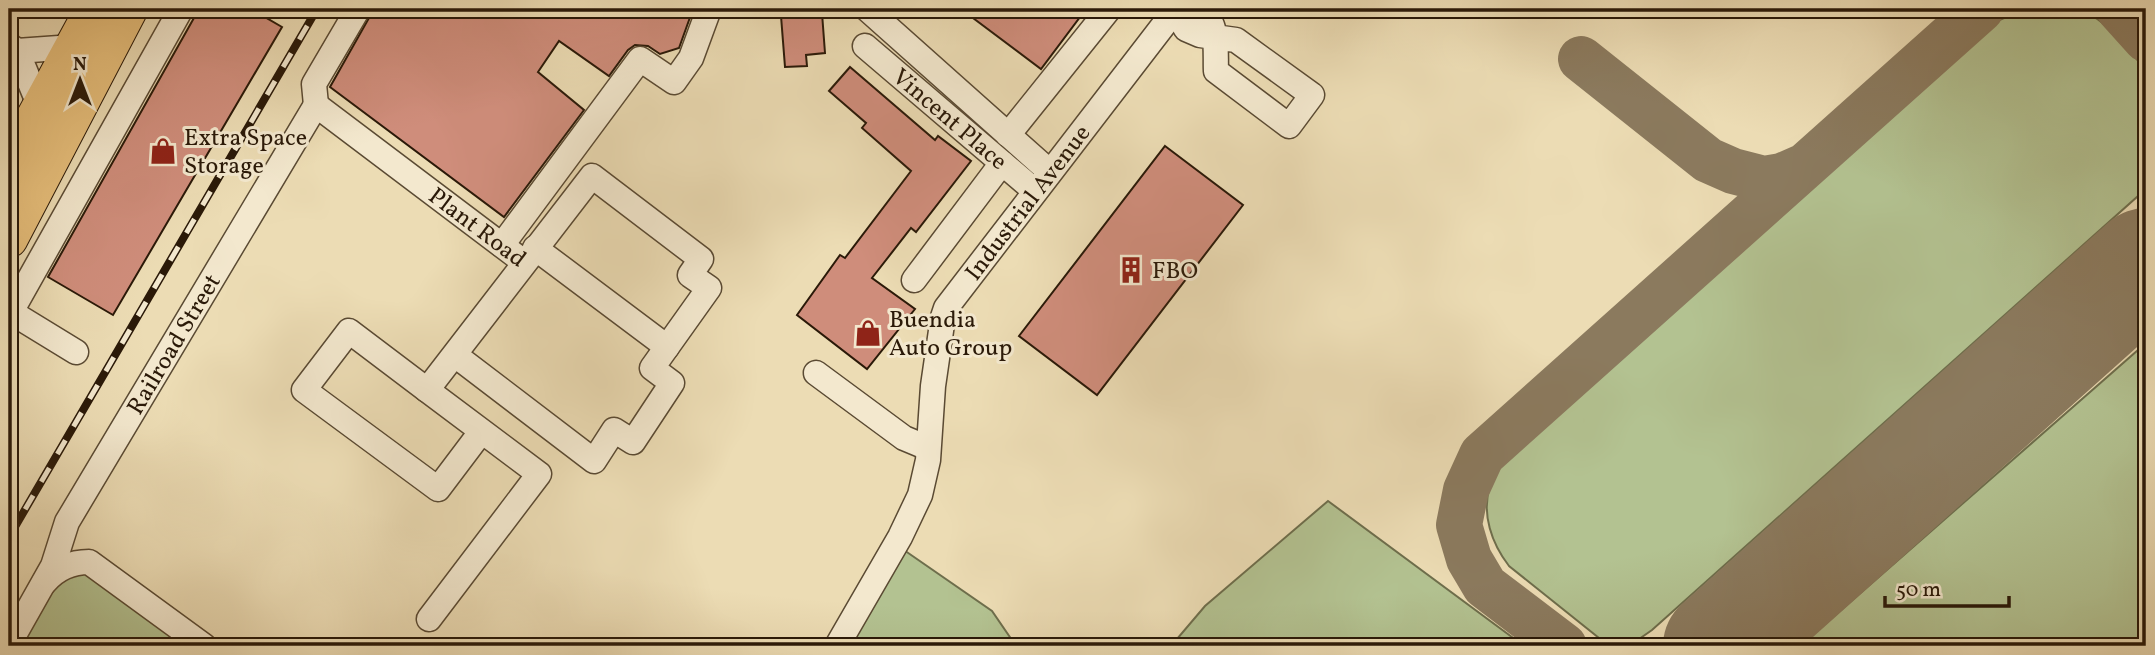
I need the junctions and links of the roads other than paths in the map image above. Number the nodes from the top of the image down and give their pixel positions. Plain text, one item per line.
1 (94, 9) edge
2 (129, 9) edge
3 (181, 9) edge
4 (358, 9) edge
5 (709, 9) edge
6 (867, 9) edge
7 (1109, 9) edge
8 (1175, 9) edge
9 (1215, 36) dead end
10 (865, 46) dead end
11 (73, 47) junction
12 (13, 48) edge
13 (316, 105) junction
14 (40, 107) junction
15 (1008, 135) junction
16 (1002, 163) junction
17 (9, 165) edge
18 (1043, 182) junction
19 (9, 239) edge
20 (502, 245) junction
21 (529, 255) junction
22 (914, 280) dead end
23 (10, 312) edge
24 (667, 347) junction
25 (76, 352) dead end
26 (452, 358) junction
27 (816, 373) dead end
28 (427, 390) junction
29 (481, 432) junction
30 (928, 448) junction
31 (44, 582) junction
32 (429, 619) dead end
33 (9, 645) edge
34 (204, 646) edge
35 (837, 646) edge

1 - 11 highway
2 - 19 highway
3 - 23 street
4 - 13 street
5 - 20 street
6 - 15 street
7 - 15 street
8 - 9 street
8 - 18 street, Industrial Avenue
10 - 16 street, Vincent Place
11 - 12 street
11 - 14 highway
12 - 14 street
13 - 20 street, Plant Road
13 - 31 street, Railroad Street
14 - 17 highway
15 - 18 street
16 - 18 street, Vincent Place
16 - 22 street
18 - 30 street, Industrial Avenue
20 - 21 street, Plant Road
21 - 24 street
21 - 24 street
21 - 26 street, Plant Road
23 - 25 street
24 - 26 street
26 - 28 street, Plant Road
27 - 30 street
28 - 29 street
28 - 29 street
29 - 32 street
30 - 35 street, Industrial Avenue
31 - 33 street, Railroad Street
31 - 34 street

